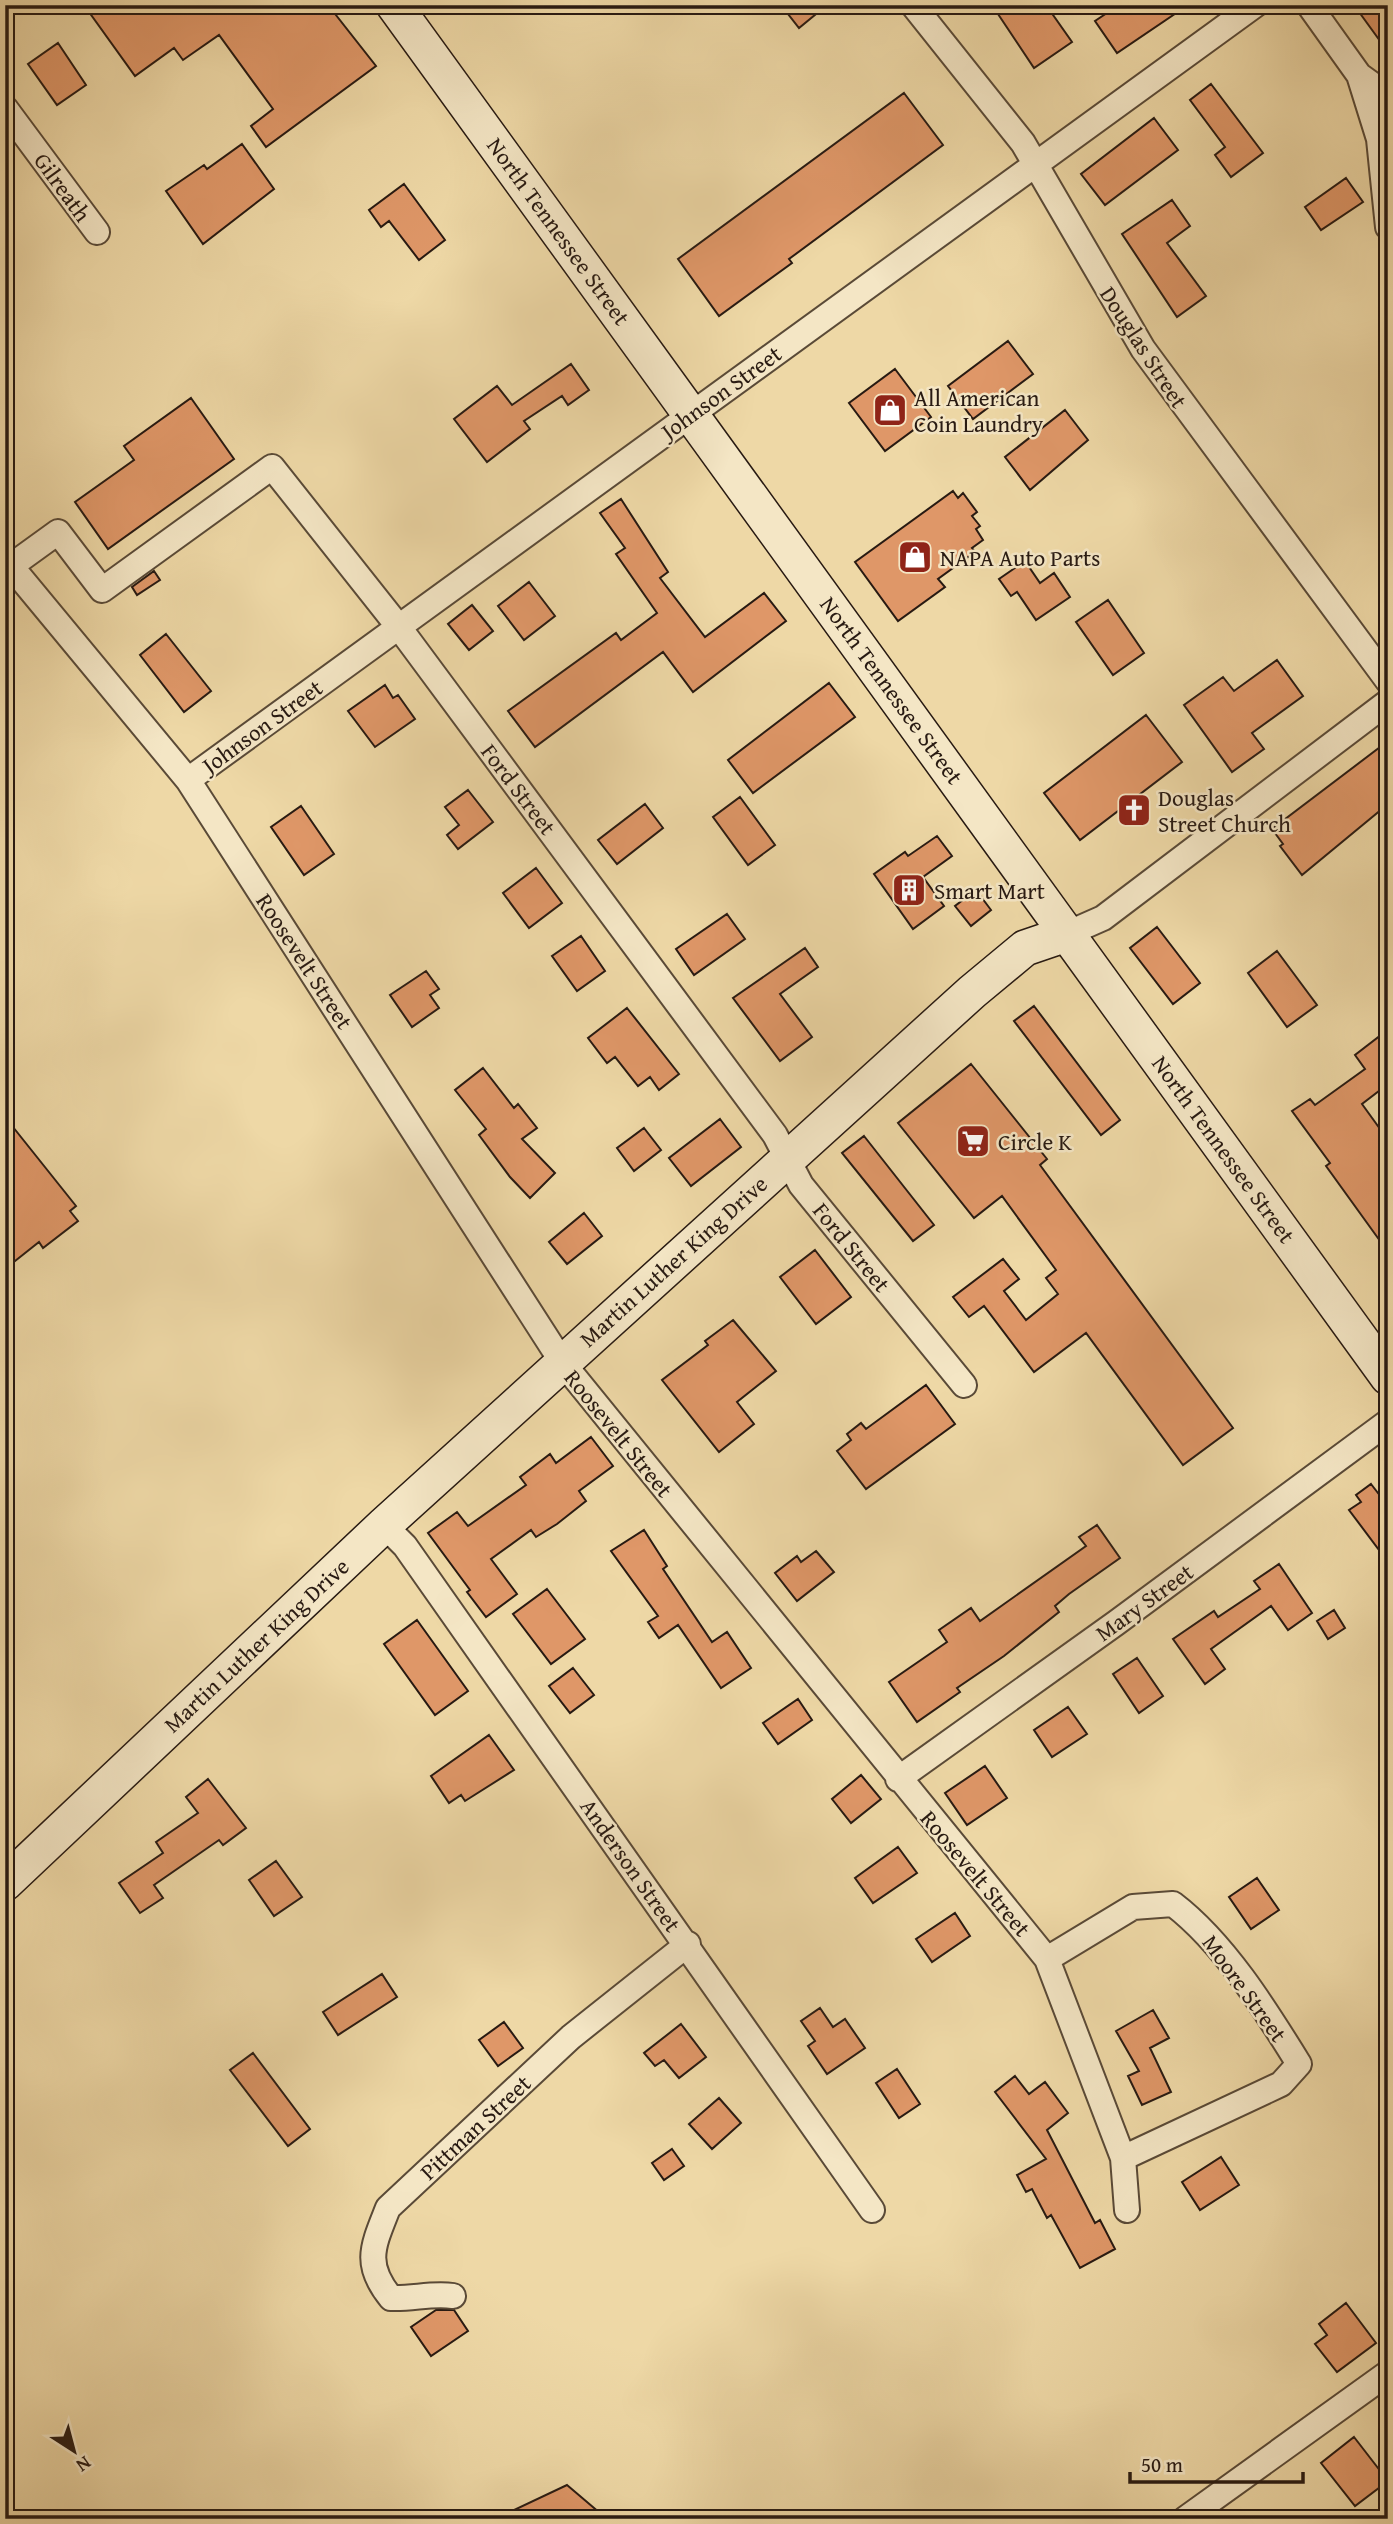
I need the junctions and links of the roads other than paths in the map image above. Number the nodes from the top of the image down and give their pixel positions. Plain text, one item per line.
1 (394, 5) edge
2 (913, 5) edge
3 (1255, 5) edge
4 (1309, 5) edge
5 (1359, 75) junction
6 (1388, 96) edge
7 (5, 108) edge
8 (1037, 165) junction
9 (1388, 228) edge
10 (96, 232) dead end
11 (691, 412) junction
12 (8, 562) edge
13 (398, 626) junction
14 (1388, 681) edge
15 (1388, 702) edge
16 (188, 780) junction
17 (1069, 933) junction
18 (787, 1158) junction
19 (562, 1362) junction
20 (1388, 1377) edge
21 (964, 1385) dead end
22 (1388, 1422) edge
23 (384, 1525) junction
24 (898, 1779) junction
25 (5, 1883) edge
26 (688, 1944) junction
27 (1047, 1959) junction
28 (1123, 2158) junction
29 (872, 2210) dead end
30 (1127, 2210) dead end
31 (453, 2296) dead end
32 (1388, 2373) edge
33 (1185, 2519) edge

1 - 11 main road, North Tennessee Street
2 - 8 street, Douglas Street
3 - 8 street, Johnson Street
4 - 5 street
5 - 6 street
5 - 9 street
7 - 10 street, Gilreath
8 - 11 street, Johnson Street
8 - 14 street, Douglas Street
11 - 13 street, Johnson Street
11 - 17 main road, North Tennessee Street
12 - 13 street, Ford Street
12 - 16 street, Roosevelt Street
13 - 16 street, Johnson Street
13 - 18 street, Ford Street
15 - 17 street, Martin Luther King Drive
16 - 19 street, Roosevelt Street
17 - 18 main road, Martin Luther King Drive
17 - 20 main road, North Tennessee Street
18 - 19 main road, Martin Luther King Drive
18 - 21 street, Ford Street
19 - 23 main road, Martin Luther King Drive
19 - 24 street, Roosevelt Street
22 - 24 street, Mary Street
23 - 25 main road, Martin Luther King Drive
23 - 26 street, Anderson Street
24 - 27 street, Roosevelt Street
26 - 29 street, Anderson Street
26 - 31 street, Pittman Street
27 - 28 street, Roosevelt Street
27 - 28 street, Moore Street
28 - 30 street, Roosevelt Street
32 - 33 street

